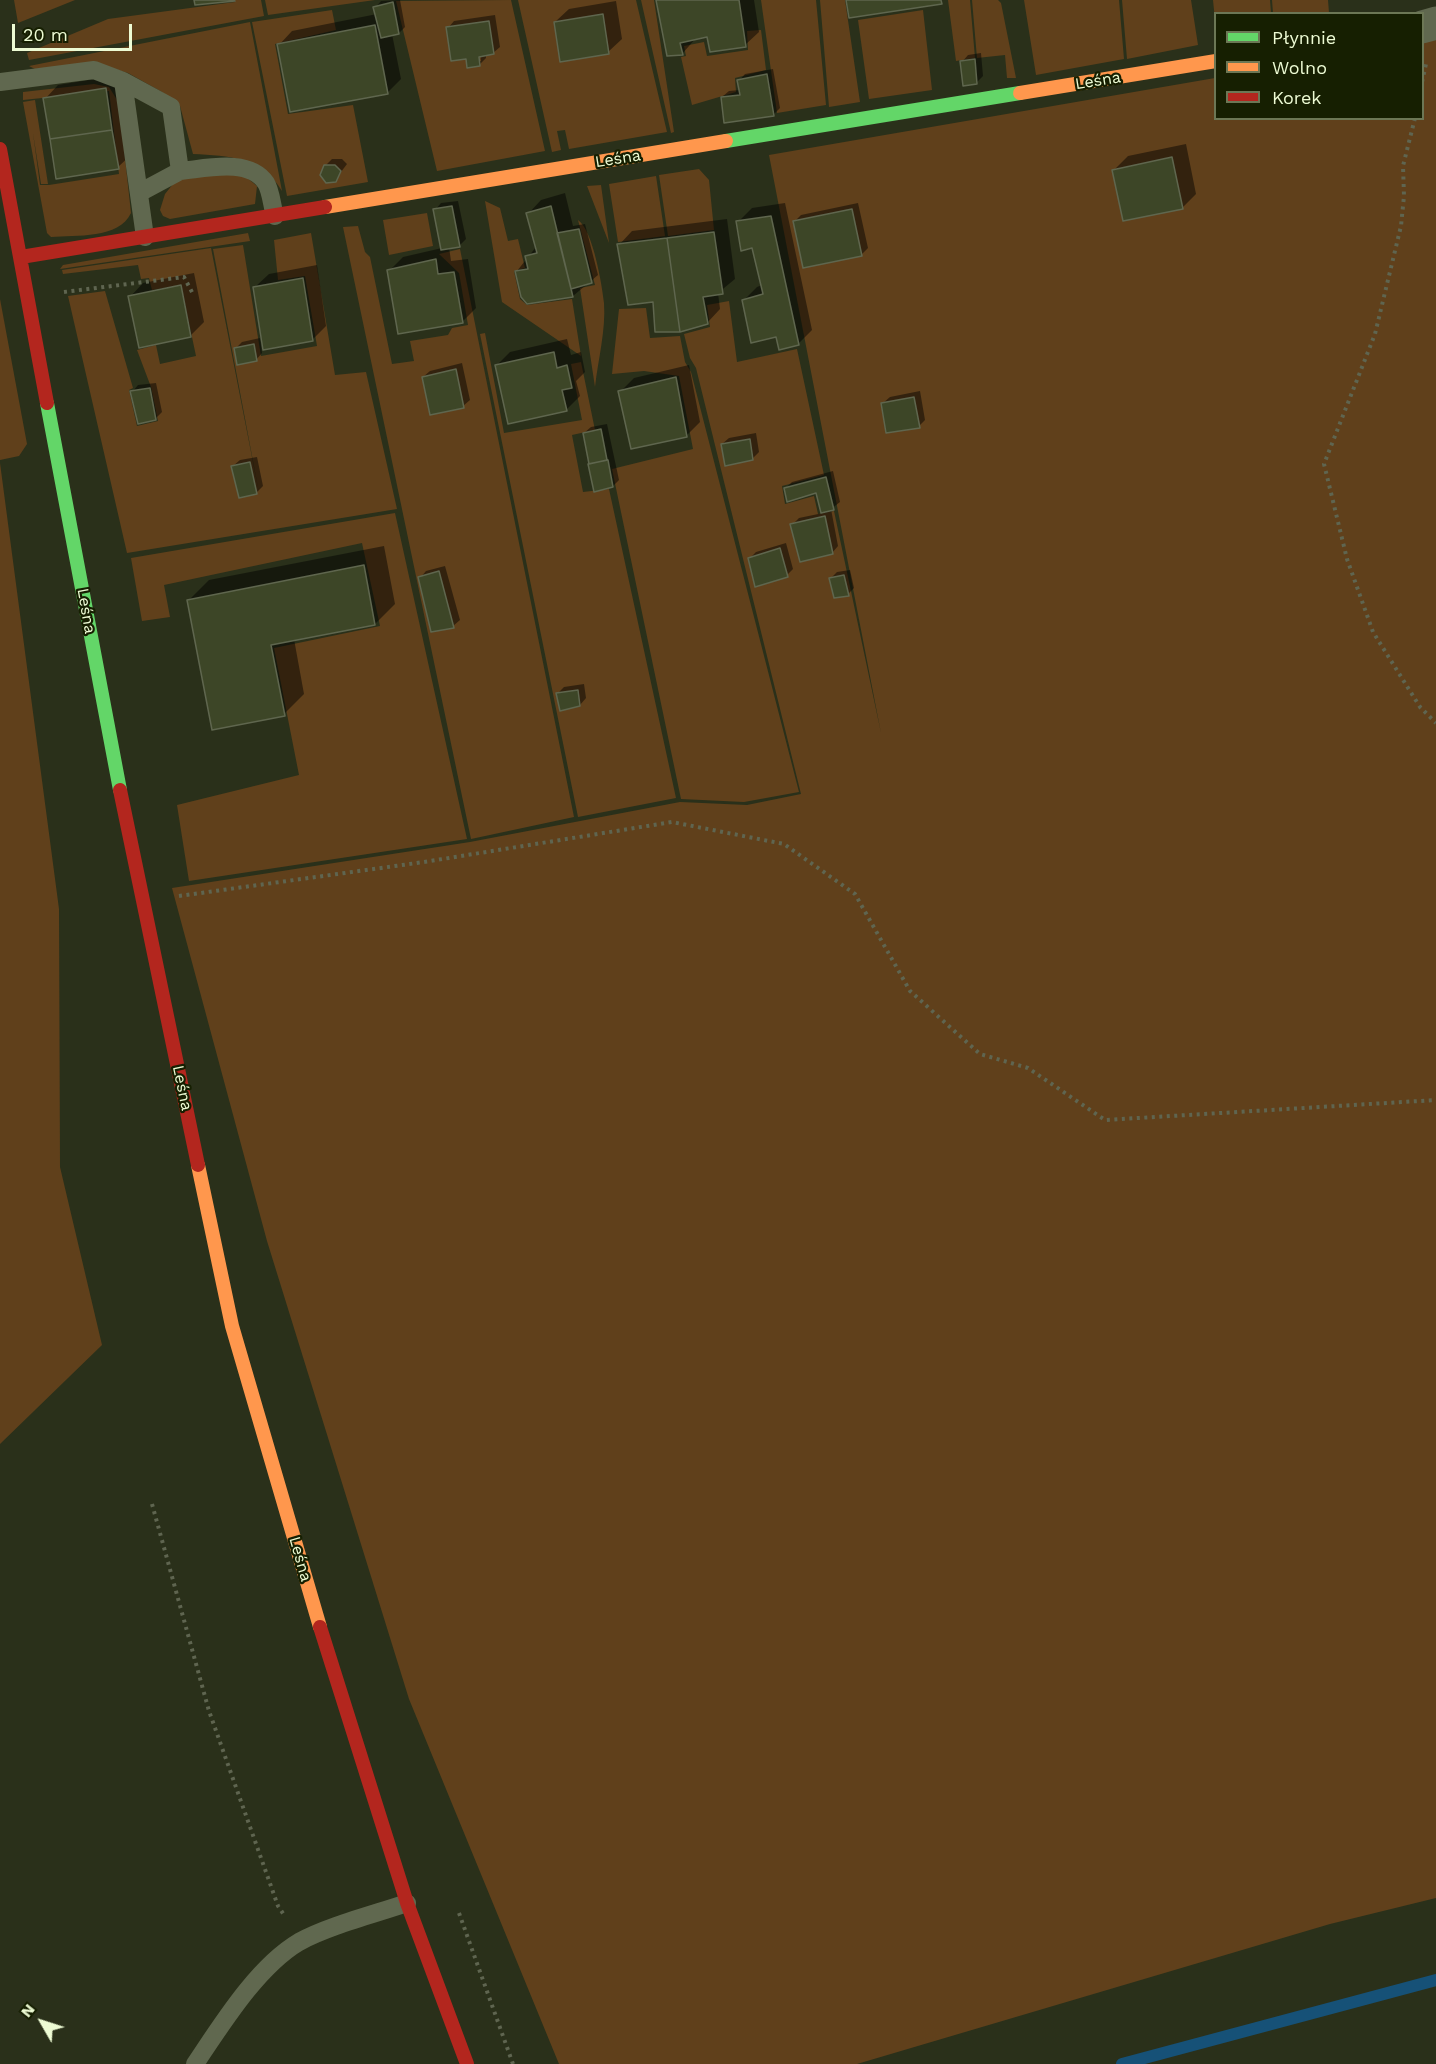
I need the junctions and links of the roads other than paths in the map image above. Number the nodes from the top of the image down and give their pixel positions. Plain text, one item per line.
1 (1214, 61) edge
2 (123, 81) junction
3 (0, 82) edge
4 (0, 149) edge
5 (180, 171) junction
6 (139, 193) junction
7 (275, 216) junction
8 (145, 237) junction
9 (21, 257) junction
10 (407, 1903) junction
11 (195, 2064) edge
12 (467, 2064) edge

1 - 7 street, Leśna
2 - 3 lane
2 - 5 lane
2 - 6 lane
4 - 9 street, Leśna
5 - 6 lane
5 - 7 lane
6 - 8 lane
7 - 8 street, Leśna
8 - 9 street, Leśna
9 - 10 street, Leśna
10 - 11 lane
10 - 12 street, Leśna

